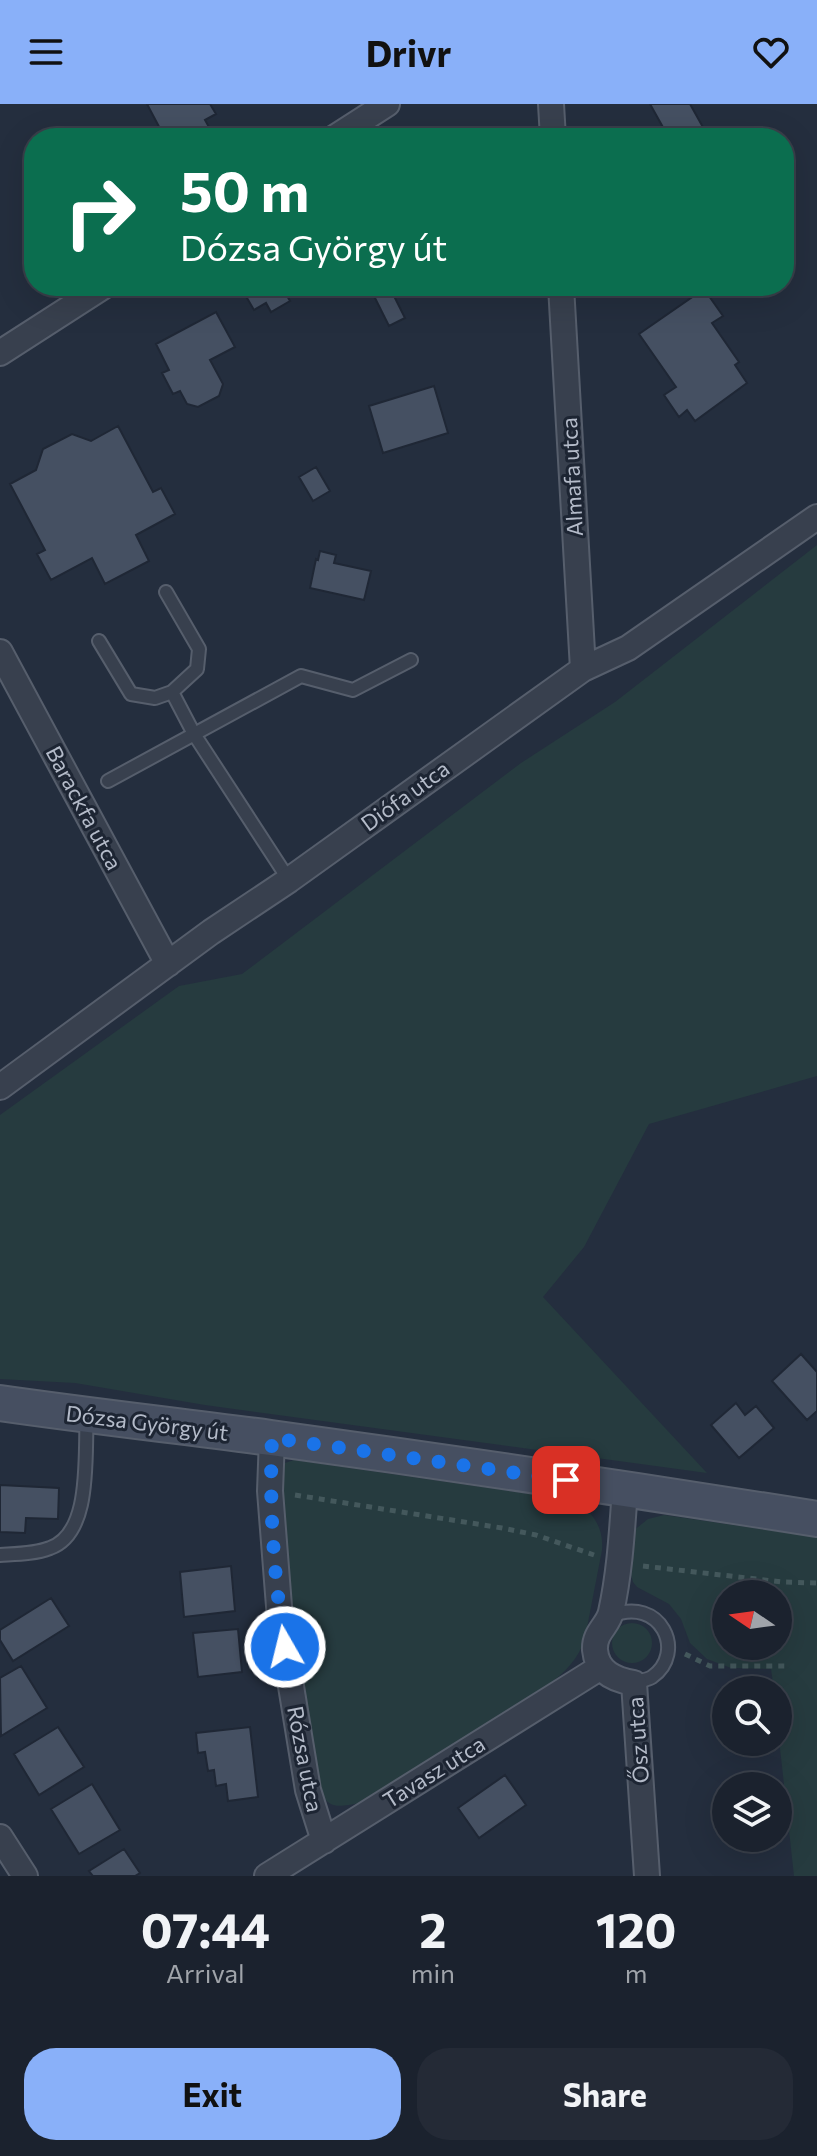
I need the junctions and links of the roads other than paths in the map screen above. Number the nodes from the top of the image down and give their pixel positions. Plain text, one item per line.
1 (387, 104) edge
2 (551, 104) edge
3 (350, 128) edge
4 (552, 128) edge
5 (88, 296) edge
6 (562, 296) edge
7 (0, 353) edge
8 (817, 517) edge
9 (166, 592) dead end
10 (99, 641) dead end
11 (0, 652) edge
12 (411, 660) dead end
13 (583, 669) junction
14 (172, 692) junction
15 (194, 734) junction
16 (108, 781) dead end
17 (289, 880) junction
18 (168, 964) junction
19 (0, 1087) edge
20 (0, 1403) edge
21 (87, 1416) junction
22 (272, 1438) junction
23 (625, 1489) junction
24 (817, 1519) edge
25 (0, 1555) edge
26 (611, 1616) junction
27 (601, 1667) junction
28 (634, 1683) junction
29 (0, 1837) edge
30 (324, 1841) junction
31 (25, 1876) edge
32 (267, 1876) edge
33 (647, 1876) edge

1 - 3 street
2 - 4 street
5 - 7 street
6 - 13 street, Almafa utca
8 - 13 street, Diófa utca
9 - 14 lane
10 - 14 lane
11 - 18 street, Barackfa utca
12 - 15 lane
13 - 17 street, Diófa utca
14 - 15 lane
15 - 16 lane
15 - 17 lane
17 - 18 street, Diófa utca
18 - 19 street, Diófa utca
20 - 21 main road, Dózsa György út
21 - 22 main road, Dózsa György út
21 - 25 lane
22 - 23 main road, Dózsa György út
22 - 30 street, Rózsa utca
23 - 24 main road, Dózsa György út
23 - 26 street
26 - 27 street
26 - 28 lane
27 - 28 street, Ősz utca
27 - 30 street, Tavasz utca
28 - 33 street, Ősz utca
29 - 31 street
30 - 32 street, Tavasz utca

